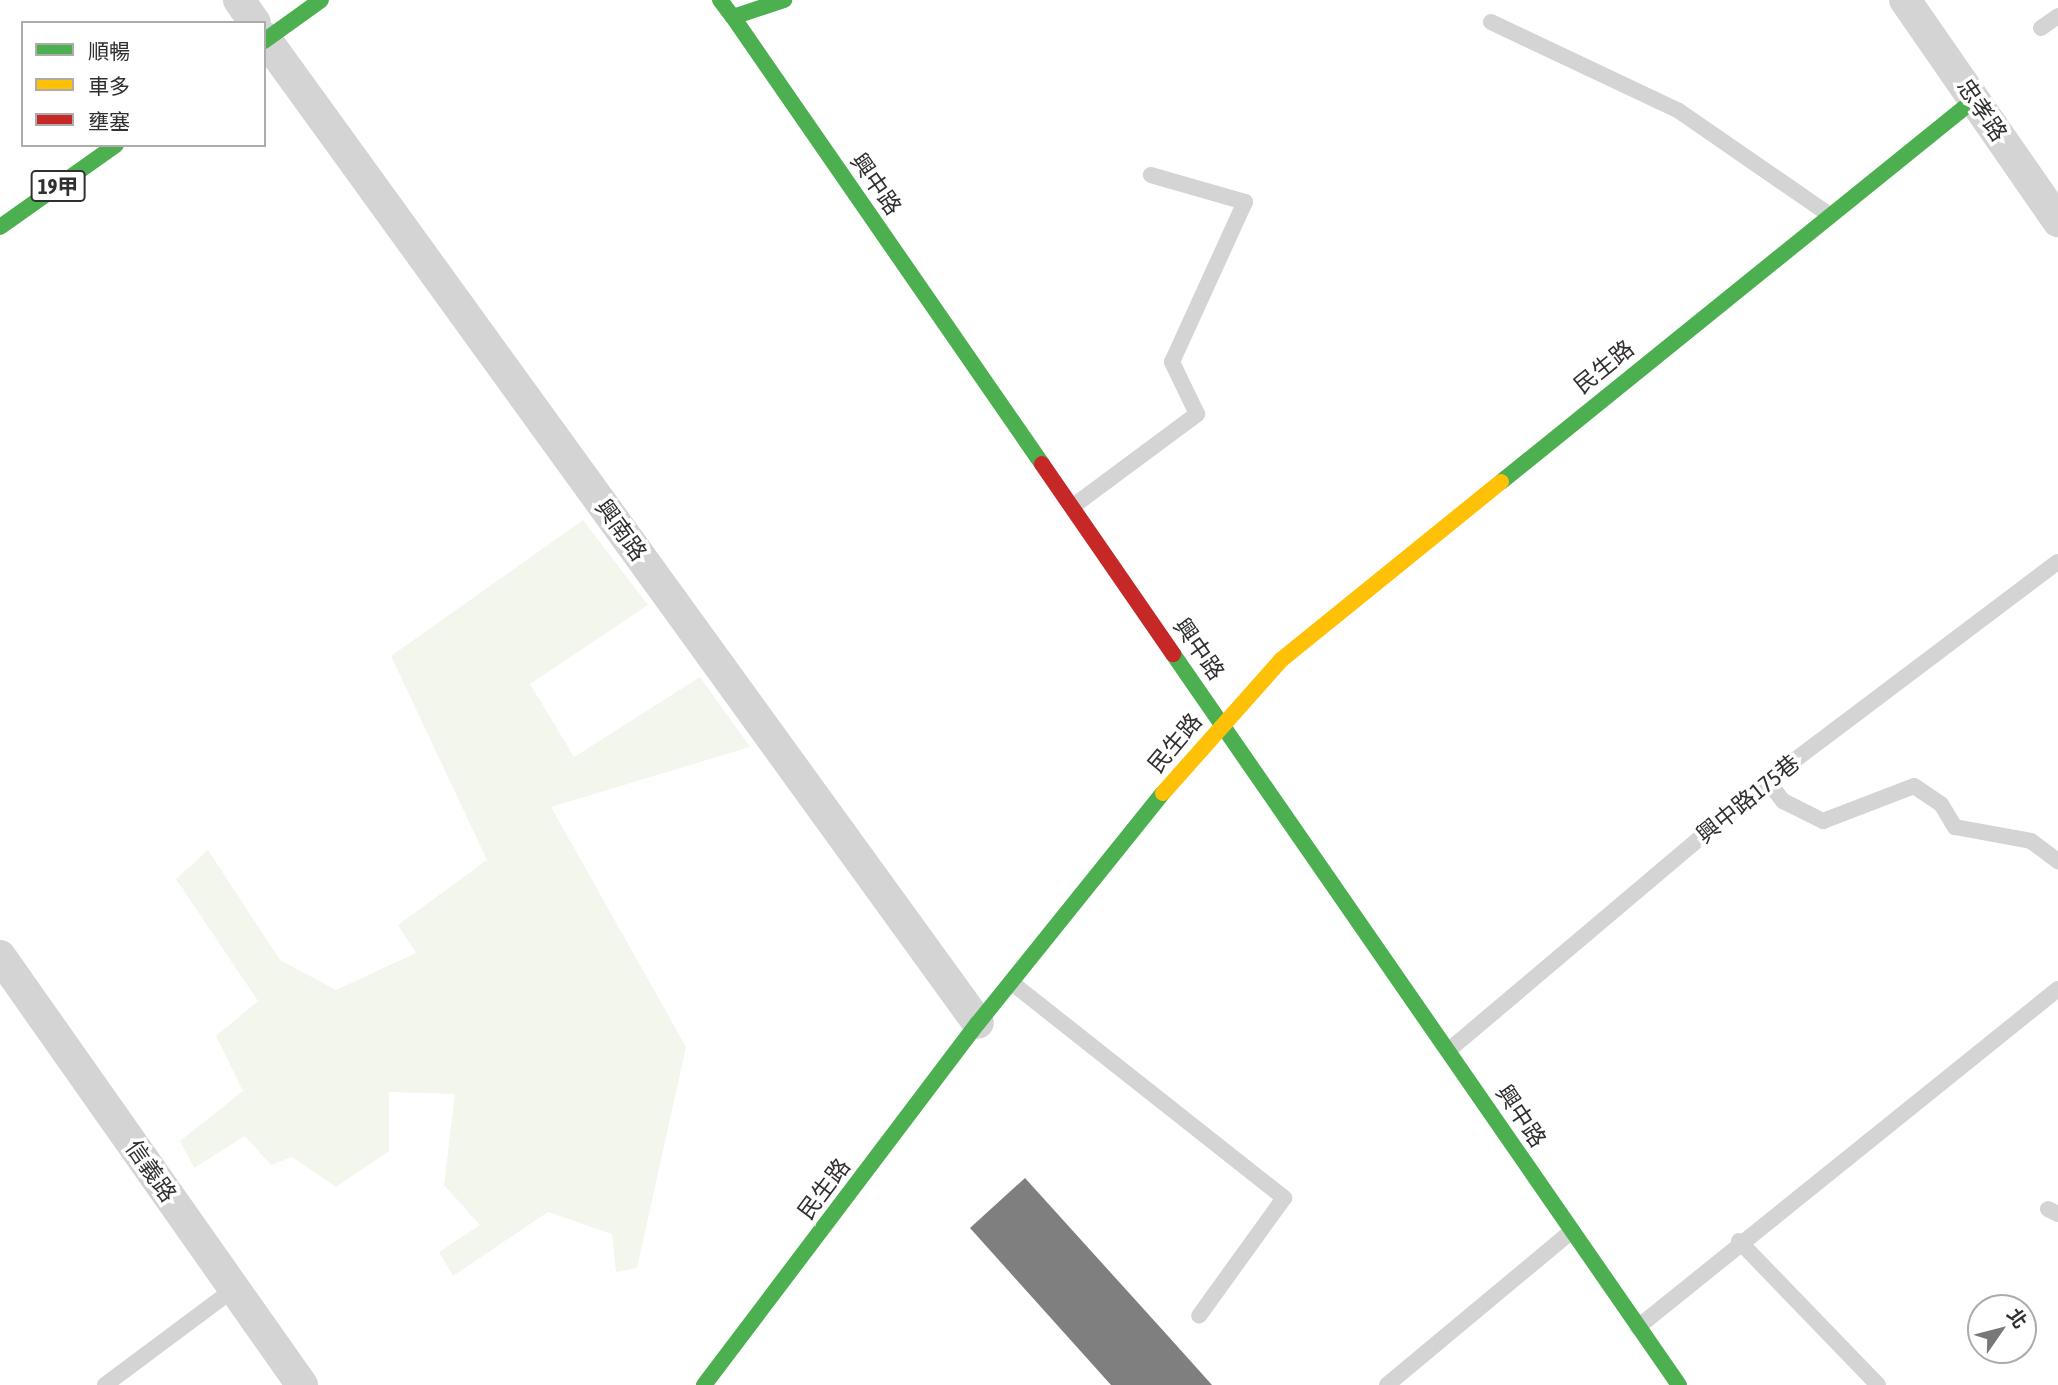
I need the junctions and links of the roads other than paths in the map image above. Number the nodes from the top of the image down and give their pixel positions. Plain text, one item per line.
1 (239, 0) edge
2 (321, 0) edge
3 (720, 0) edge
4 (784, 0) edge
5 (1905, 0) edge
6 (2058, 16) edge
7 (733, 18) junction
8 (253, 21) edge
9 (1491, 22) dead end
10 (2041, 29) dead end
11 (266, 33) edge
12 (266, 41) edge
13 (1975, 99) junction
14 (113, 147) edge
15 (1151, 176) dead end
16 (1827, 213) junction
17 (2058, 221) edge
18 (0, 227) edge
19 (1072, 507) junction
20 (2058, 562) edge
21 (1222, 722) junction
22 (1767, 781) junction
23 (2058, 861) edge
24 (0, 956) edge
25 (1012, 983) junction
26 (2058, 989) edge
27 (978, 1023) junction
28 (1449, 1050) junction
29 (1572, 1231) junction
30 (1739, 1241) junction
31 (234, 1289) junction
32 (1199, 1316) dead end
33 (1638, 1327) junction
34 (105, 1385) edge
35 (302, 1385) edge
36 (704, 1385) edge
37 (1387, 1385) edge
38 (1679, 1385) edge
39 (1878, 1385) edge

1 - 8 street, 興南路
2 - 11 main road
3 - 7 main road, 興中路
4 - 7 main road
5 - 13 street, 忠孝路
6 - 10 lane
7 - 19 main road, 興中路
9 - 16 lane
12 - 27 street, 興南路
13 - 16 main road, 民生路
13 - 17 street, 忠孝路
14 - 18 main road, 19甲
15 - 19 lane
16 - 21 main road, 民生路
19 - 21 main road, 興中路
20 - 22 lane, 興中路175巷
21 - 25 main road, 民生路
21 - 28 main road, 興中路
22 - 23 lane
22 - 28 lane, 興中路175巷
24 - 31 street, 信義路
25 - 27 main road, 民生路
25 - 32 lane
26 - 30 lane
27 - 36 main road, 民生路
28 - 29 main road, 興中路
29 - 33 main road, 興中路
29 - 37 lane
30 - 33 lane
30 - 39 lane
31 - 34 lane
31 - 35 street, 信義路
33 - 38 main road, 興中路

